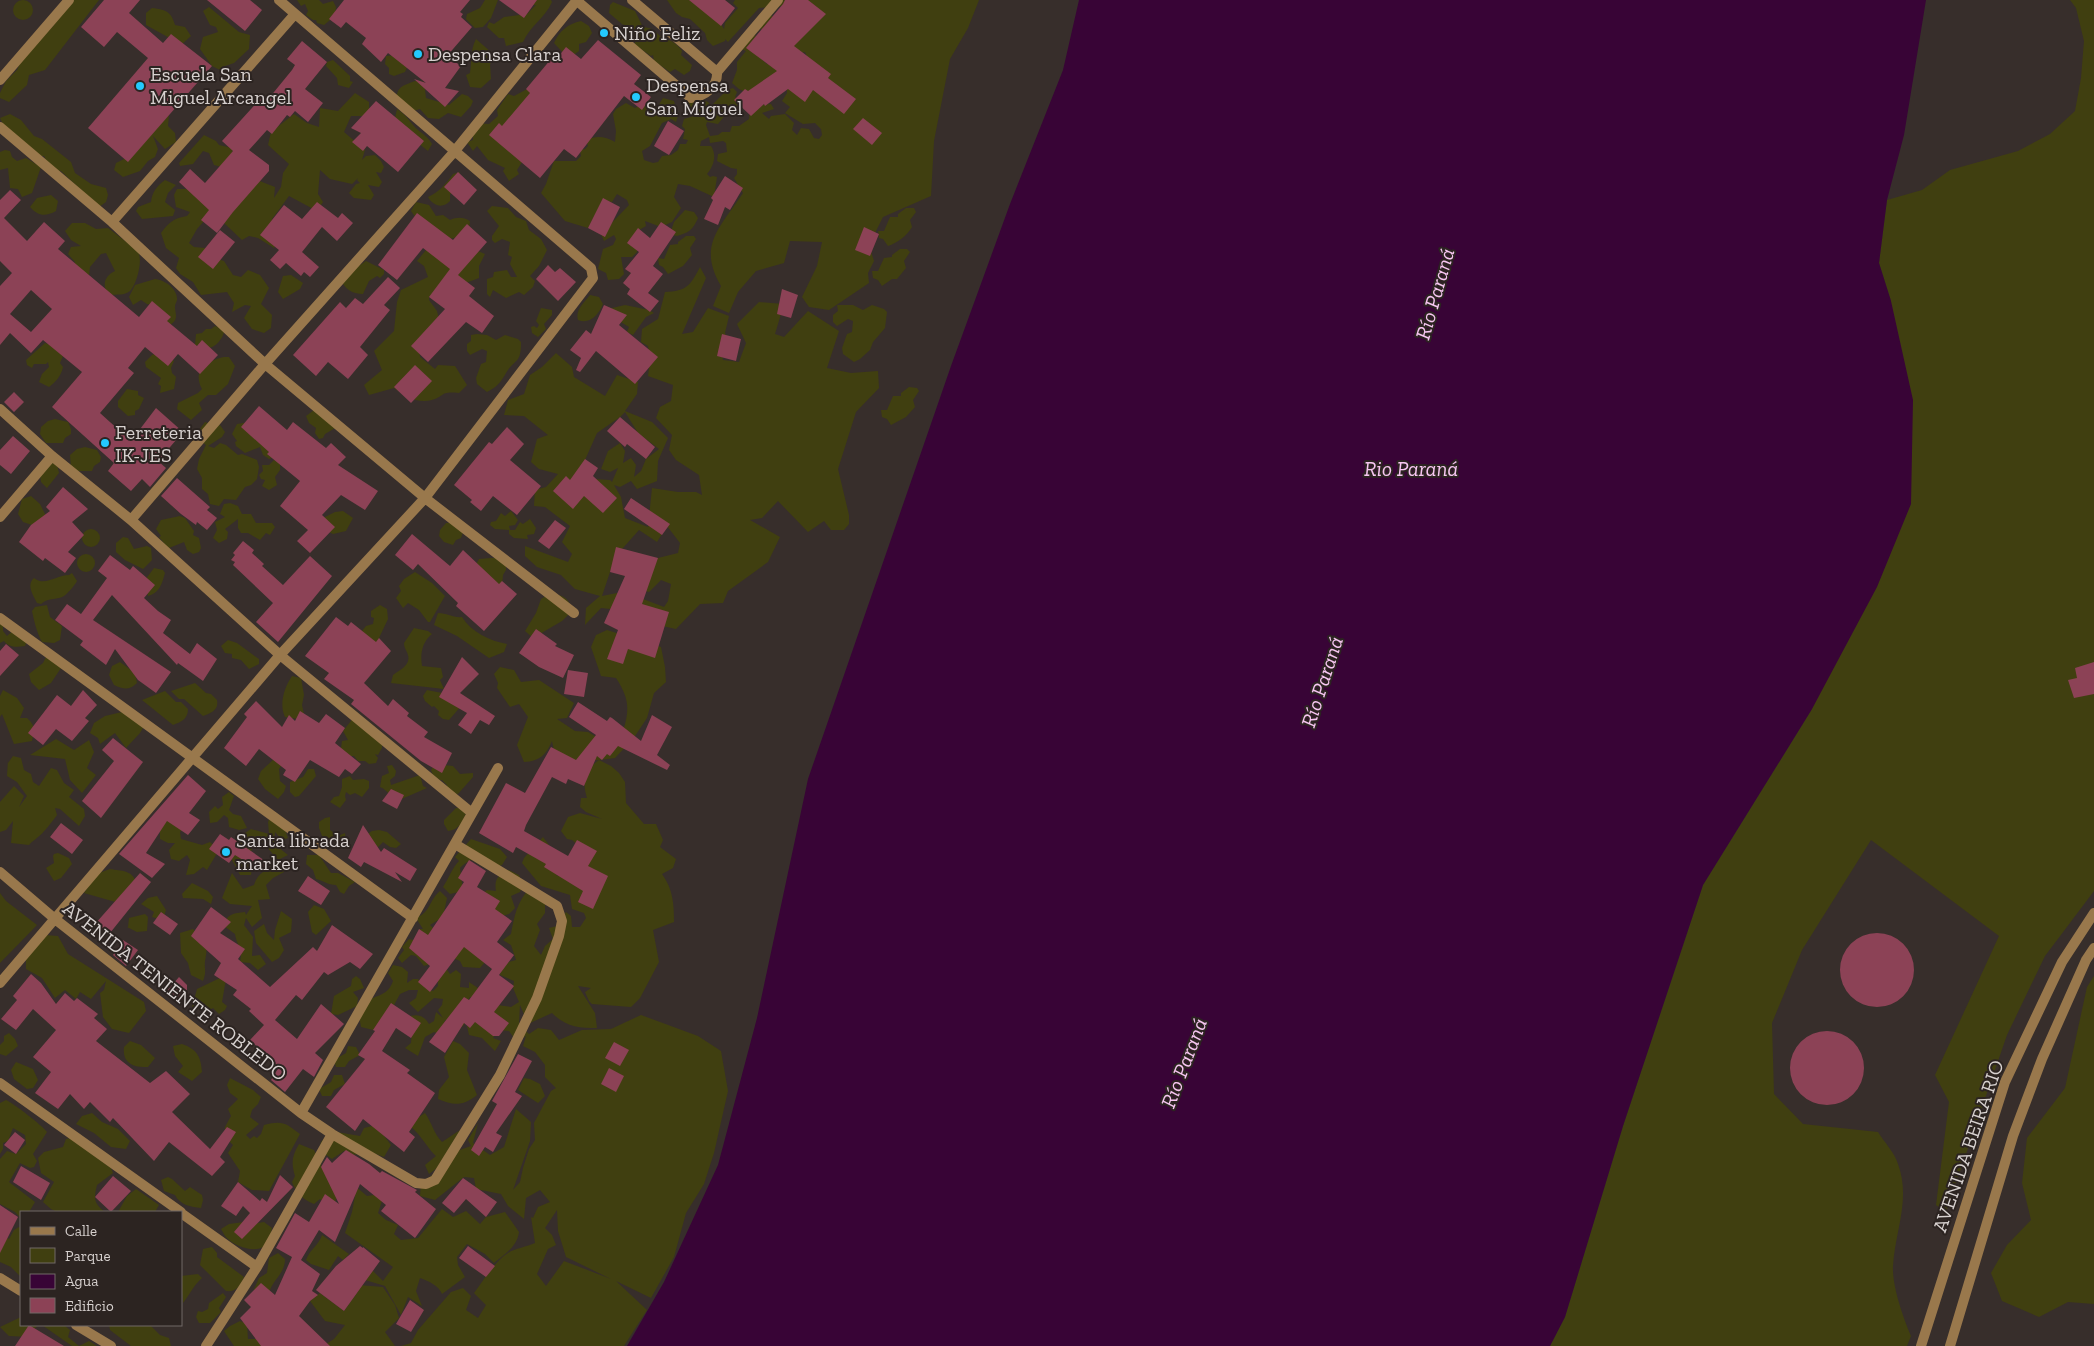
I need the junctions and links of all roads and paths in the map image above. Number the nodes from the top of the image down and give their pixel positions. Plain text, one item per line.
1 (69, 0) edge
2 (279, 0) edge
3 (577, 0) edge
4 (632, 0) edge
5 (778, 0) edge
6 (295, 14) junction
7 (716, 72) junction
8 (0, 80) edge
9 (0, 127) edge
10 (454, 152) junction
11 (112, 222) junction
12 (265, 364) junction
13 (0, 409) edge
14 (52, 456) junction
15 (425, 498) junction
16 (0, 517) edge
17 (131, 520) junction
18 (574, 612) dead end
19 (0, 618) edge
20 (280, 654) junction
21 (191, 757) junction
22 (498, 768) dead end
23 (472, 813) junction
24 (455, 844) junction
25 (0, 872) edge
26 (2094, 913) edge
27 (412, 918) junction
28 (55, 919) junction
29 (2094, 948) edge
30 (0, 983) edge
31 (0, 1083) edge
32 (301, 1113) junction
33 (332, 1134) junction
34 (180, 1211) edge
35 (182, 1213) edge
36 (257, 1267) junction
37 (0, 1278) edge
38 (20, 1290) edge
39 (78, 1326) edge
40 (111, 1346) edge
41 (206, 1346) edge
42 (1921, 1346) edge
43 (1950, 1346) edge

1 - 8 street
2 - 6 street
3 - 7 street
3 - 10 street
4 - 7 street
5 - 7 street
6 - 10 street
6 - 11 street
9 - 11 street
10 - 12 street
10 - 15 street
11 - 12 street
12 - 15 street
12 - 17 street
13 - 14 street
14 - 16 street
14 - 17 street
15 - 18 street
15 - 20 street
17 - 20 street
19 - 21 street
20 - 21 street
20 - 23 street
21 - 27 street
21 - 28 street
22 - 23 street
23 - 24 street
24 - 27 street
24 - 33 street, AVENIDA TENIENTE ROBLEDO
25 - 28 street, AVENIDA TENIENTE ROBLEDO
26 - 42 street, AVENIDA BEIRA RIO
27 - 32 street
28 - 30 street
28 - 32 street, AVENIDA TENIENTE ROBLEDO
29 - 43 street, AVENIDA BEIRA RIO
31 - 34 street
32 - 33 street, AVENIDA TENIENTE ROBLEDO
33 - 36 street
35 - 36 street
36 - 41 street
37 - 38 street
39 - 40 street

